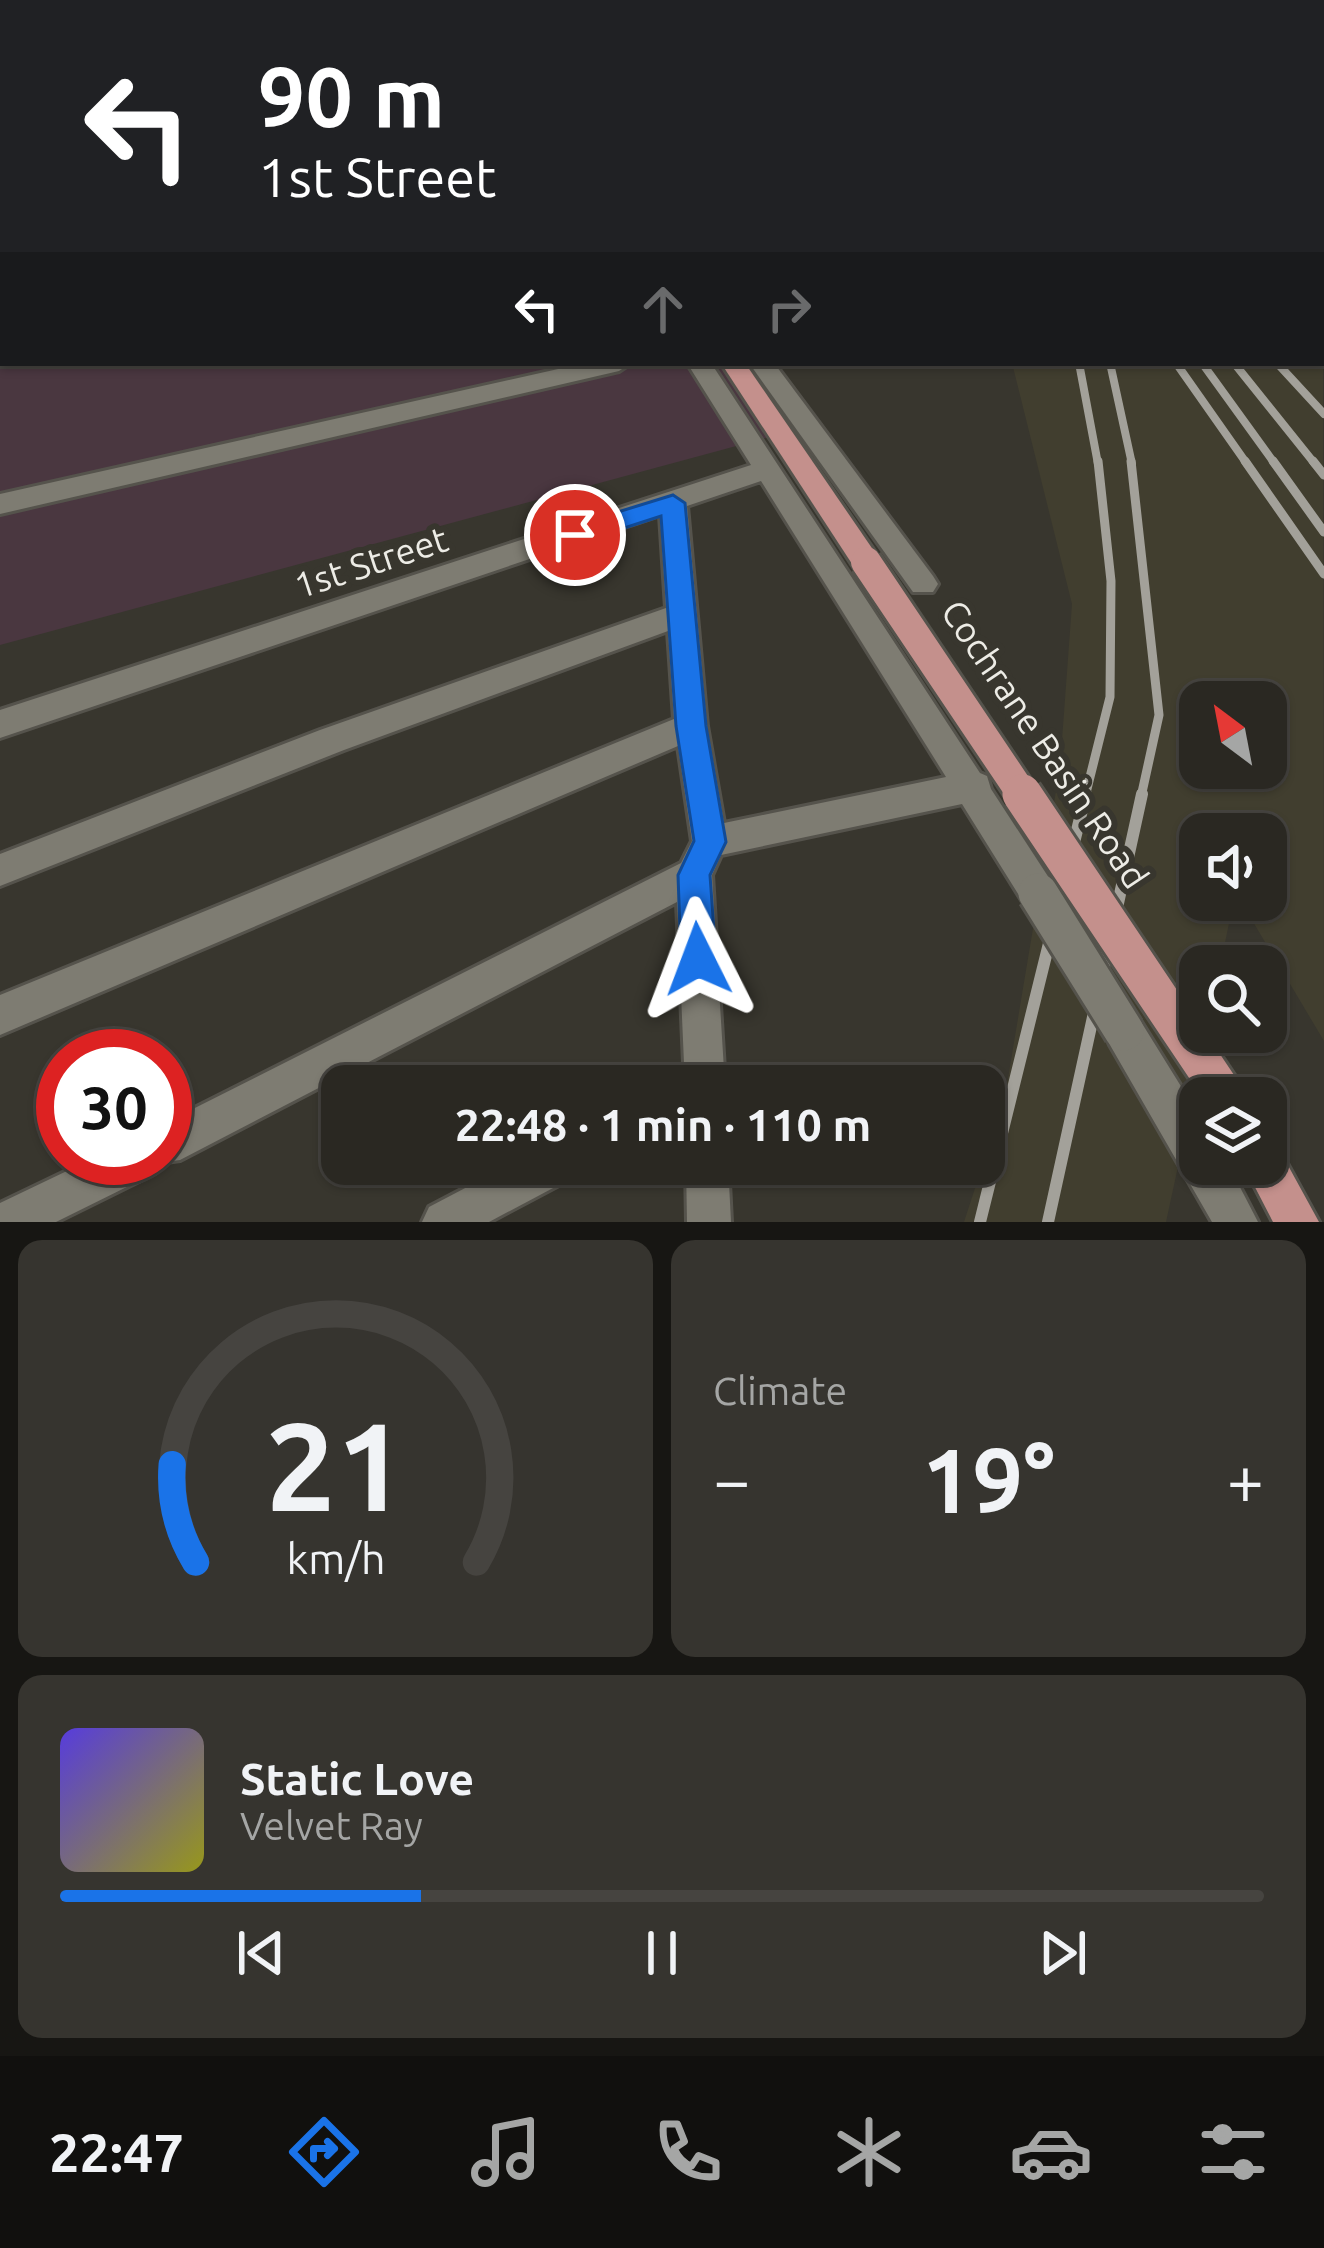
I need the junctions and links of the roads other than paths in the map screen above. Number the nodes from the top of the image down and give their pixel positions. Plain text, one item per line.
1 (606, 366) edge
2 (702, 366) edge
3 (735, 366) edge
4 (763, 366) edge
5 (766, 470) junction
6 (0, 503) edge
7 (673, 503) junction
8 (923, 584) dead end
9 (682, 614) junction
10 (0, 724) edge
11 (691, 726) junction
12 (975, 787) junction
13 (702, 858) junction
14 (0, 870) edge
15 (0, 1015) edge
16 (705, 1065) edge
17 (1212, 1077) edge
18 (1179, 1121) edge
19 (192, 1131) edge
20 (85, 1185) edge
21 (515, 1185) edge
22 (708, 1185) edge
23 (1216, 1185) edge
24 (1276, 1185) edge
25 (9, 1222) edge
26 (445, 1222) edge
27 (709, 1222) edge
28 (1236, 1222) edge
29 (1297, 1222) edge

1 - 6 street
2 - 5 street
3 - 17 main road, Cochrane Basin Road, bridge
4 - 8 street
5 - 7 street, 1st Street
5 - 12 street
7 - 9 street
7 - 10 street, 1st Street
9 - 11 street
9 - 14 street
11 - 13 street
11 - 15 street
12 - 13 street
12 - 18 street, bridge
13 - 16 street
13 - 19 street
20 - 25 street
21 - 26 street
22 - 27 street
23 - 28 street
24 - 29 main road

